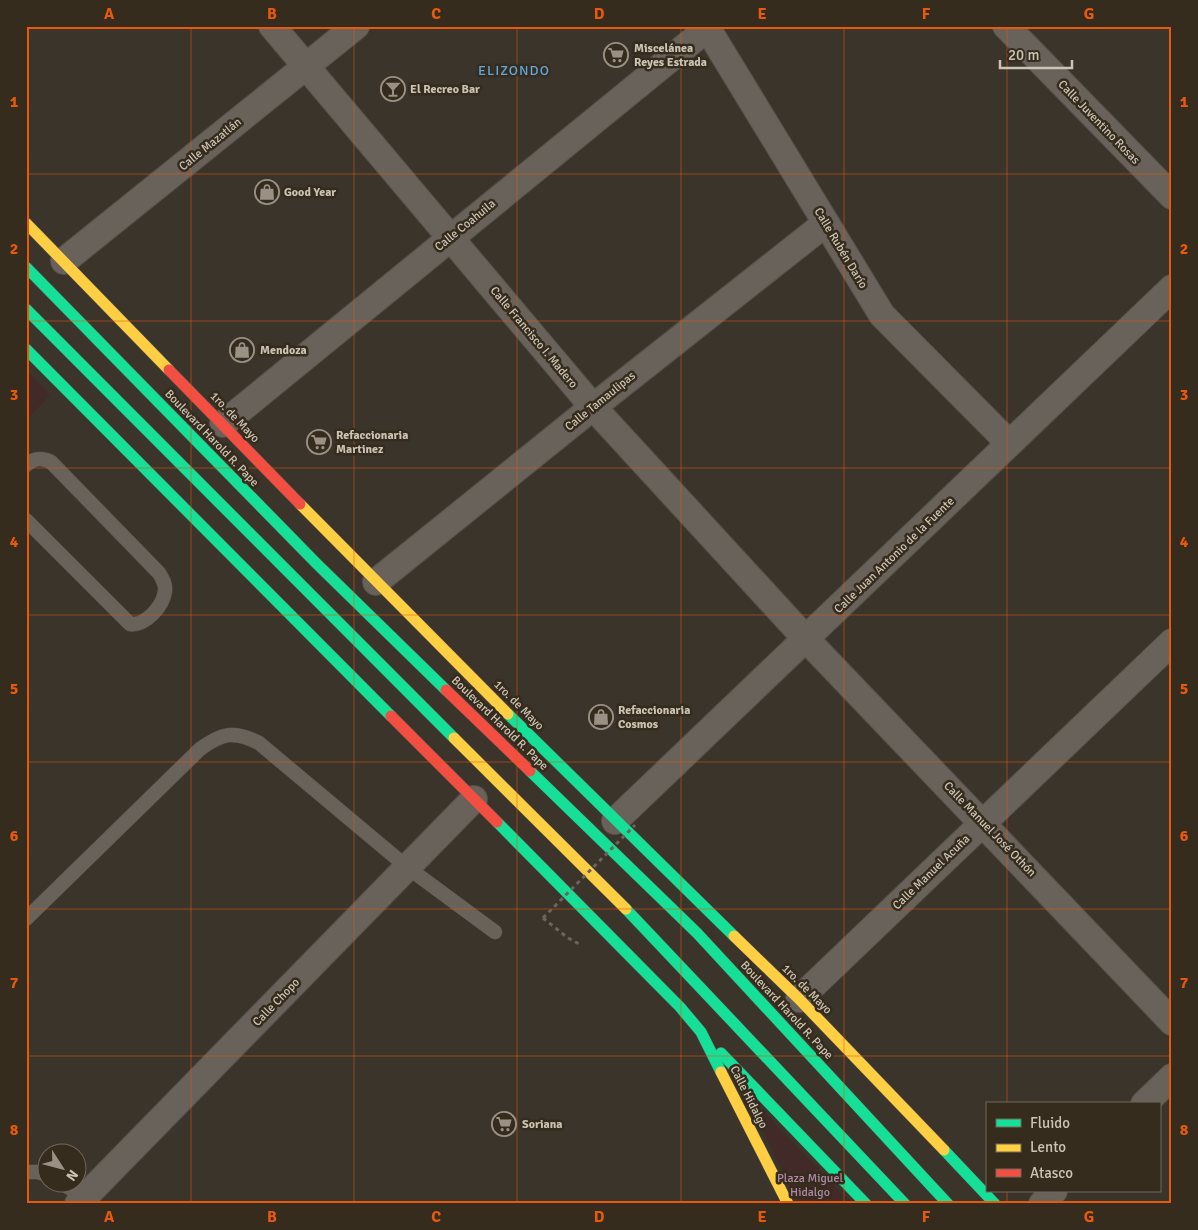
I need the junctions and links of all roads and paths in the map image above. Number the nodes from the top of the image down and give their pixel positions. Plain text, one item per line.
1 (272, 26) edge
2 (356, 26) edge
3 (1006, 26) edge
4 (707, 27) edge
5 (307, 66) junction
6 (1172, 196) edge
7 (26, 222) edge
8 (826, 223) junction
9 (450, 237) junction
10 (64, 261) junction
11 (26, 267) edge
12 (1172, 288) edge
13 (26, 309) edge
14 (26, 349) edge
15 (593, 407) junction
16 (223, 424) junction
17 (1010, 443) junction
18 (26, 466) edge
19 (26, 520) edge
20 (376, 582) junction
21 (806, 639) junction
22 (1172, 642) edge
23 (474, 800) junction
24 (983, 822) junction
25 (625, 823) junction
26 (407, 867) junction
27 (543, 918) dead end
28 (26, 919) edge
29 (495, 932) dead end
30 (799, 999) junction
31 (1172, 1022) edge
32 (700, 1032) junction
33 (1172, 1077) edge
34 (1146, 1102) edge
35 (1053, 1192) edge
36 (81, 1200) edge
37 (788, 1204) edge
38 (866, 1204) edge
39 (905, 1204) edge
40 (948, 1204) edge
41 (995, 1204) edge
42 (1042, 1204) edge

1 - 5 street, Calle Francisco I. Madero
2 - 5 street, Calle Mazatlán
3 - 6 street, Calle Juventino Rosas
4 - 8 street, Calle Rubén Darío
4 - 9 street, Calle Coahuila
5 - 9 street, Calle Francisco I. Madero
5 - 10 street, Calle Mazatlán
7 - 10 main road, 1ro. de Mayo
8 - 15 street, Calle Tamaulipas
8 - 17 street, Calle Rubén Darío
9 - 15 street, Calle Francisco I. Madero
9 - 16 street, Calle Coahuila
10 - 16 main road, 1ro. de Mayo
11 - 40 main road, Boulevard Harold R. Pape
12 - 17 street, Calle Juan Antonio de la Fuente
13 - 39 main road
14 - 23 main road, Calle Hidalgo
15 - 20 street, Calle Tamaulipas
15 - 21 street, Calle Francisco I. Madero
16 - 20 main road, 1ro. de Mayo
17 - 21 street, Calle Juan Antonio de la Fuente
18 - 19 lane
20 - 25 main road, 1ro. de Mayo
21 - 24 street, Calle Manuel José Othón
21 - 25 street, Calle Juan Antonio de la Fuente
22 - 24 street, Calle Manuel Acuña
23 - 26 street, Calle Chopo
23 - 32 main road, Calle Hidalgo
24 - 30 street, Calle Manuel Acuña
24 - 31 street, Calle Manuel José Othón
25 - 27 path, bridge
25 - 30 main road, 1ro. de Mayo
26 - 28 lane
26 - 29 lane
26 - 36 street, Calle Chopo
30 - 41 main road, 1ro. de Mayo
32 - 37 main road, Calle Hidalgo
32 - 38 main road
33 - 34 street
35 - 42 street

